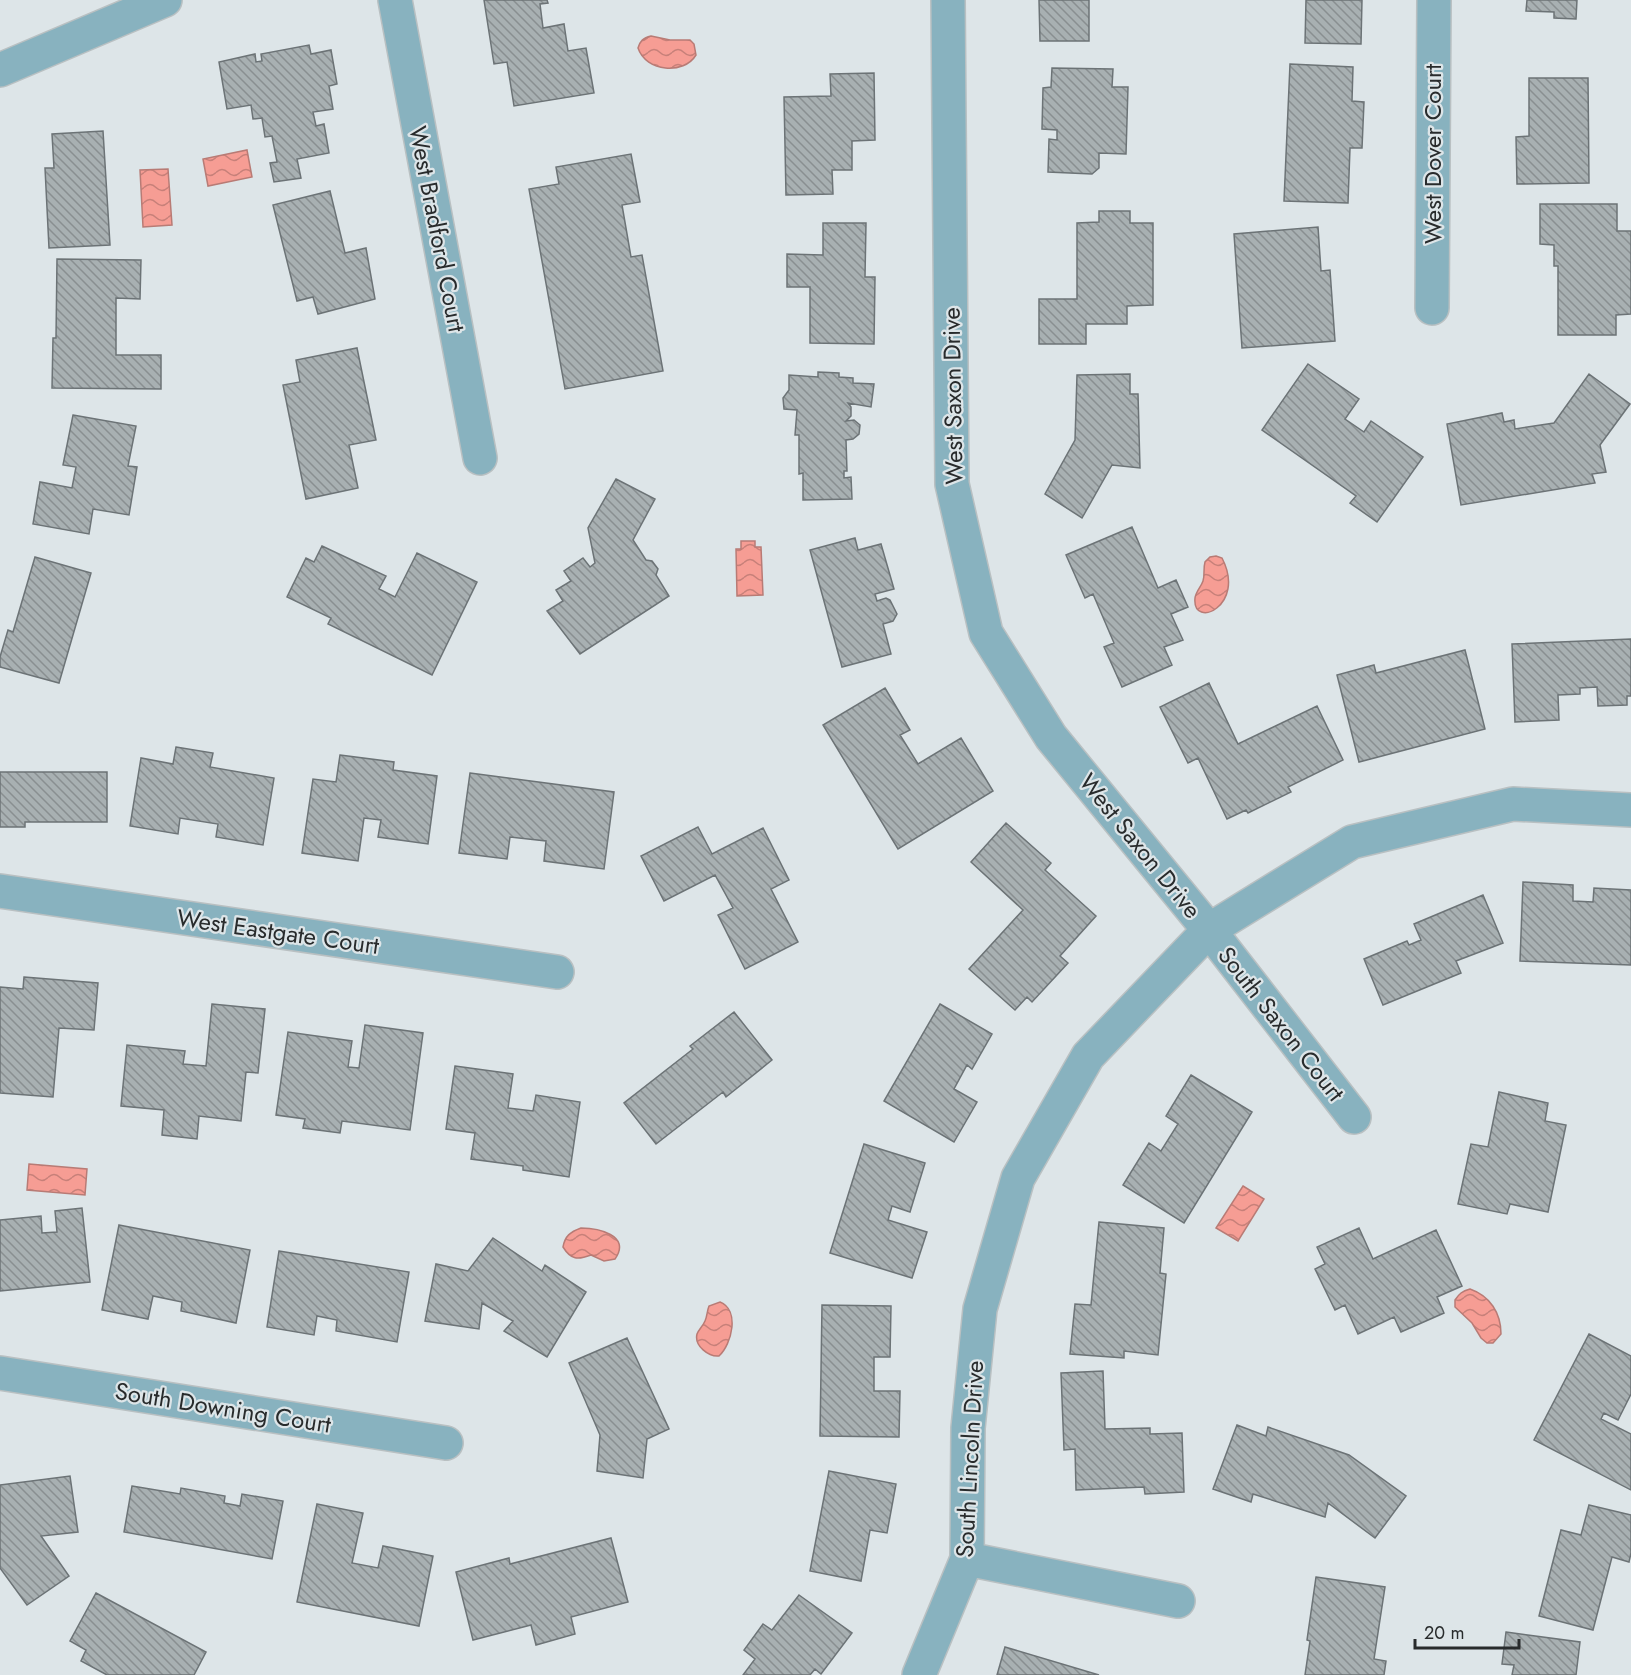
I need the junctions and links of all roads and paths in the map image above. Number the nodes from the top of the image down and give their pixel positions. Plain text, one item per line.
1 (165, 0) edge
2 (395, 0) edge
3 (948, 0) edge
4 (1434, 0) edge
5 (0, 70) edge
6 (1432, 308) dead end
7 (480, 458) dead end
8 (1631, 810) edge
9 (0, 891) edge
10 (1209, 930) junction
11 (557, 972) dead end
12 (1354, 1117) dead end
13 (0, 1374) edge
14 (446, 1443) dead end
15 (968, 1559) junction
16 (1178, 1600) dead end
17 (919, 1675) edge

1 - 5 street
2 - 7 street, West Bradford Court
3 - 10 street, West Saxon Drive
4 - 6 street, West Dover Court
8 - 10 street, South Lincoln Drive
9 - 11 street, West Eastgate Court
10 - 12 street, South Saxon Court
10 - 15 street, South Lincoln Drive
13 - 14 street, South Downing Court
15 - 16 street
15 - 17 street, South Lincoln Drive

